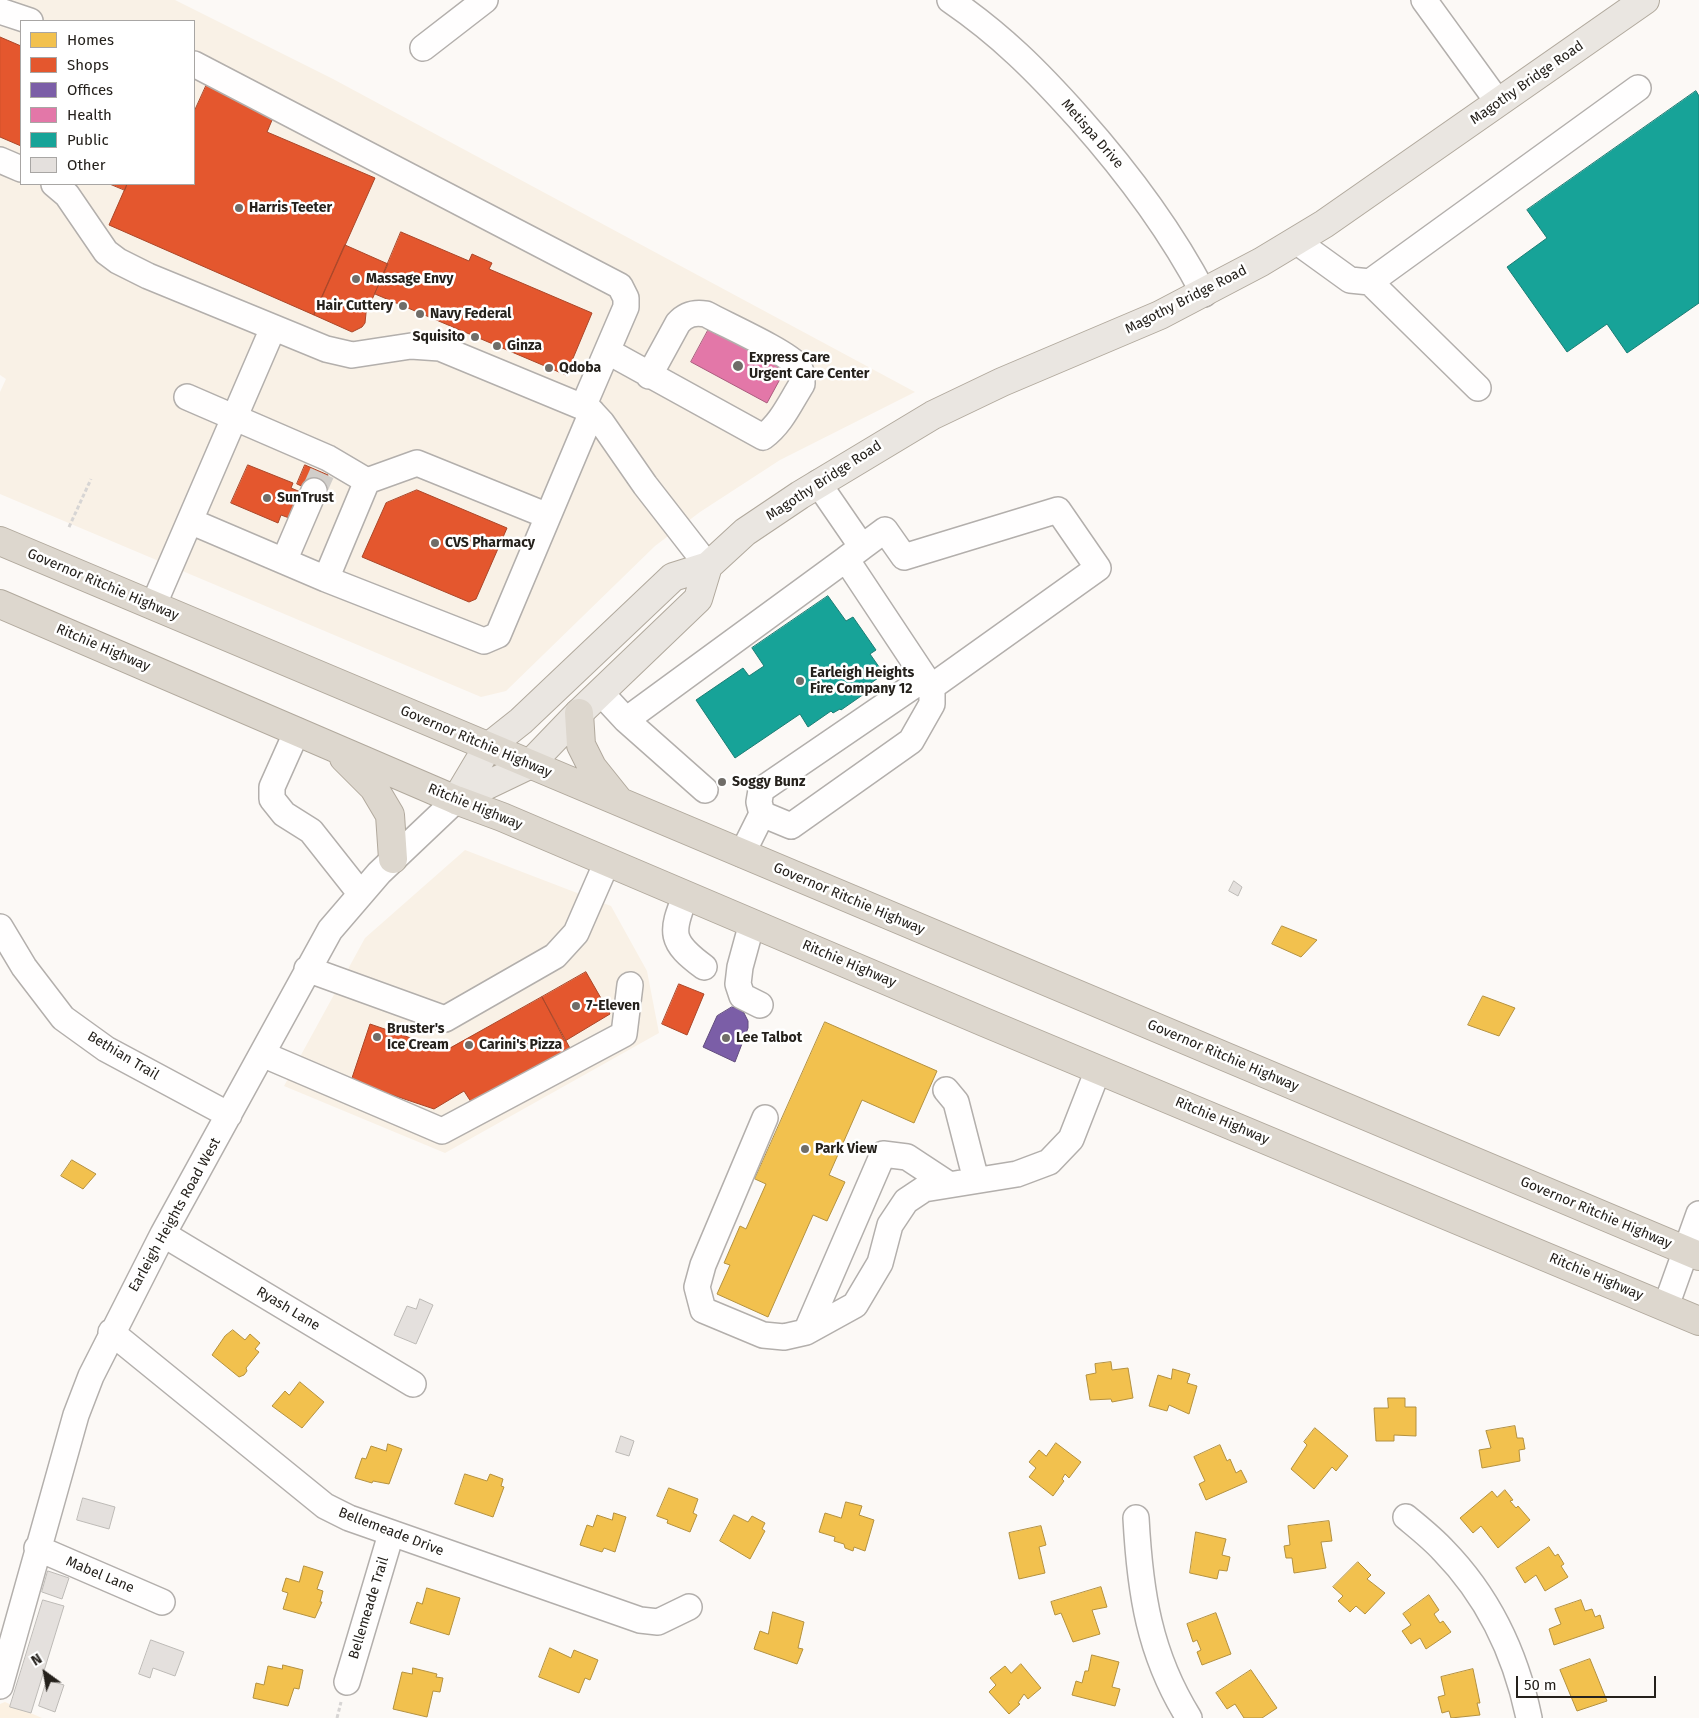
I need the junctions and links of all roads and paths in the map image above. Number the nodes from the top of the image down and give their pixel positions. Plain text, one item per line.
1 (485, 0) edge
2 (950, 0) edge
3 (1424, 0) edge
4 (1645, 0) edge
5 (0, 11) edge
6 (27, 20) edge
7 (423, 48) dead end
8 (195, 65) edge
9 (1638, 88) dead end
10 (1498, 102) junction
11 (0, 160) edge
12 (20, 169) edge
13 (55, 185) edge
14 (1296, 241) junction
15 (1370, 282) junction
16 (1204, 294) junction
17 (273, 328) junction
18 (607, 351) junction
19 (649, 376) junction
20 (1478, 388) dead end
21 (187, 397) dead end
22 (587, 409) junction
23 (234, 418) junction
24 (321, 474) junction
25 (91, 479) dead end
26 (367, 481) junction
27 (818, 483) junction
28 (548, 516) junction
29 (190, 521) junction
30 (69, 527) dead end
31 (0, 541) edge
32 (854, 553) junction
33 (284, 561) junction
34 (708, 566) junction
35 (326, 579) junction
36 (0, 604) edge
37 (153, 606) junction
38 (928, 683) junction
39 (601, 693) junction
40 (579, 713) junction
41 (626, 720) junction
42 (297, 731) junction
43 (334, 748) junction
44 (487, 748) junction
45 (529, 765) junction
46 (705, 790) dead end
47 (456, 800) junction
48 (620, 803) junction
49 (762, 814) junction
50 (742, 854) junction
51 (393, 859) junction
52 (607, 862) junction
53 (360, 893) junction
54 (686, 895) junction
55 (752, 923) junction
56 (0, 927) edge
57 (704, 967) dead end
58 (307, 969) junction
59 (630, 985) dead end
60 (760, 1005) dead end
61 (262, 1054) junction
62 (1098, 1070) junction
63 (946, 1090) dead end
64 (230, 1115) junction
65 (765, 1118) dead end
66 (976, 1180) junction
67 (948, 1184) junction
68 (1699, 1214) edge
69 (163, 1234) junction
70 (1693, 1254) edge
71 (1666, 1306) junction
72 (1699, 1320) edge
73 (111, 1332) junction
74 (806, 1332) junction
75 (413, 1384) dead end
76 (1406, 1516) dead end
77 (1136, 1518) dead end
78 (390, 1534) junction
79 (37, 1548) junction
80 (162, 1602) dead end
81 (689, 1607) dead end
82 (347, 1682) dead end
83 (0, 1686) edge
84 (1180, 1715) edge
85 (1529, 1718) edge

1 - 7 street
2 - 16 street, Metispa Drive
3 - 10 street
4 - 10 main road, Magothy Bridge Road
5 - 6 street
8 - 18 street
9 - 15 street
10 - 14 main road, Magothy Bridge Road
11 - 12 street
13 - 17 street
14 - 15 street
14 - 16 main road, Magothy Bridge Road
15 - 20 street
16 - 27 main road, Magothy Bridge Road
17 - 22 street
17 - 23 street
18 - 19 street
18 - 22 street
19 - 19 street
21 - 23 street
22 - 28 street
22 - 34 street
23 - 24 street
23 - 29 street
24 - 26 street
24 - 33 street
25 - 30 path
26 - 28 street
26 - 35 street
27 - 32 street
27 - 34 main road, Magothy Bridge Road
28 - 35 street
29 - 33 street
29 - 37 street
31 - 37 highway, Governor Ritchie Highway
32 - 38 street
32 - 38 street
32 - 41 street
33 - 35 street
34 - 39 main road
34 - 44 main road, Magothy Bridge Road
36 - 42 highway, Ritchie Highway
37 - 44 highway, Governor Ritchie Highway
38 - 49 street
38 - 49 street
39 - 40 main road
39 - 41 street
40 - 45 main road
40 - 48 highway
41 - 46 street
42 - 43 highway, Ritchie Highway
42 - 53 street
43 - 47 highway, Ritchie Highway
43 - 51 highway
44 - 45 highway, Governor Ritchie Highway
44 - 47 main road, Magothy Bridge Road
45 - 47 main road
45 - 48 highway, Governor Ritchie Highway
47 - 51 street, Earleigh Heights Road West
47 - 52 highway, Ritchie Highway
48 - 50 highway, Governor Ritchie Highway
49 - 50 street
50 - 70 highway, Governor Ritchie Highway
51 - 53 street, Earleigh Heights Road West
52 - 54 highway, Ritchie Highway
52 - 58 street
53 - 58 street, Earleigh Heights Road West
54 - 55 highway, Ritchie Highway
54 - 57 street
55 - 60 street
55 - 62 highway, Ritchie Highway
56 - 64 street, Bethian Trail
58 - 61 street, Earleigh Heights Road West
59 - 61 street
61 - 64 street, Earleigh Heights Road West
62 - 66 street
62 - 71 highway, Ritchie Highway
63 - 66 street
64 - 69 street, Earleigh Heights Road West
65 - 74 street
66 - 67 street
67 - 74 street
67 - 74 street
68 - 70 street
69 - 73 street, Earleigh Heights Road West
69 - 75 street, Ryash Lane
70 - 71 street
71 - 72 highway, Ritchie Highway
73 - 78 street, Bellemeade Drive
73 - 79 street, Earleigh Heights Road West
76 - 85 street
77 - 84 street
78 - 81 street, Bellemeade Drive
78 - 82 street, Bellemeade Trail
79 - 80 street, Mabel Lane
79 - 83 street, Earleigh Heights Road West

